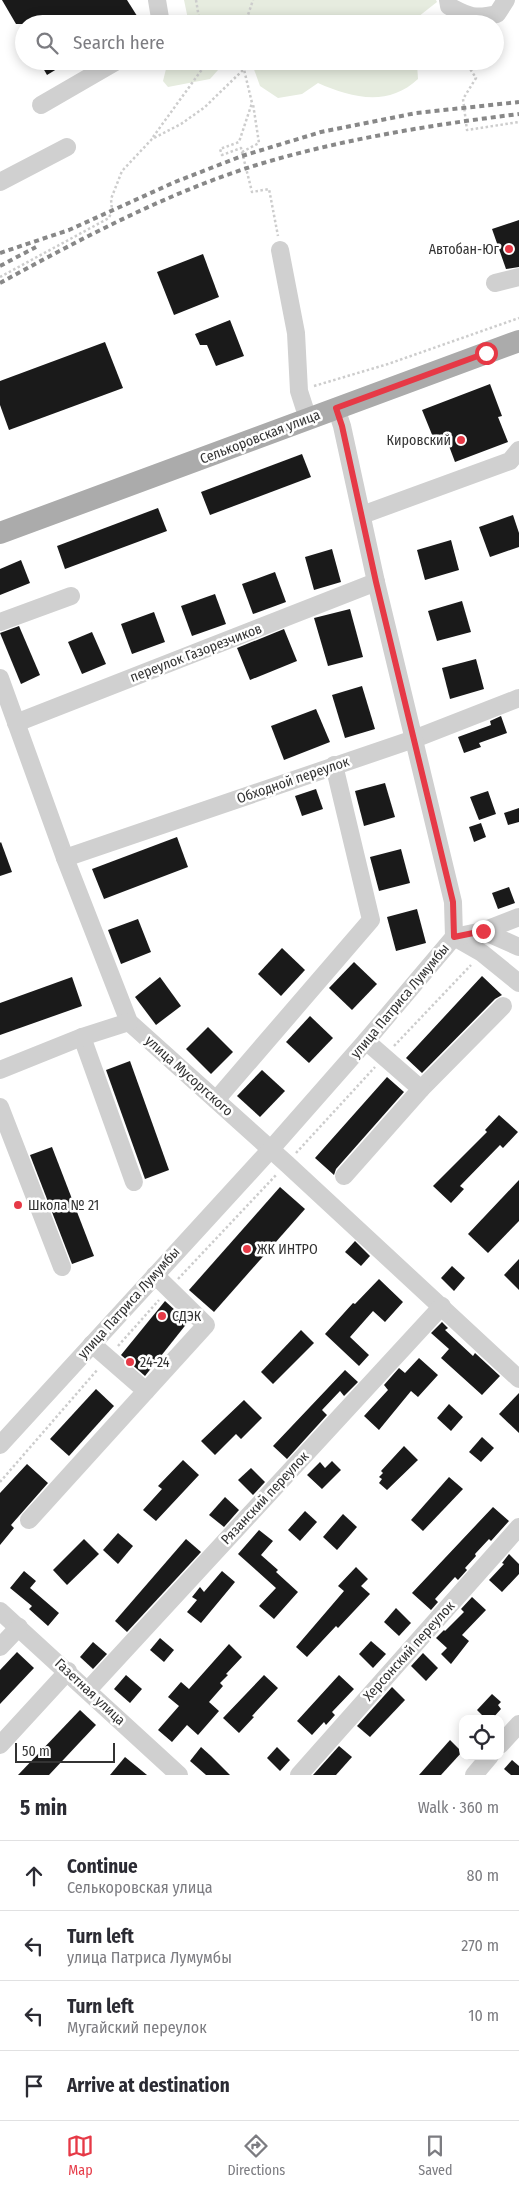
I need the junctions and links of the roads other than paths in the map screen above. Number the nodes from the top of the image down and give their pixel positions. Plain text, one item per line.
1 (157, 0) edge
2 (448, 0) edge
3 (506, 0) edge
4 (160, 15) edge
5 (466, 15) edge
6 (493, 15) edge
7 (101, 70) edge
8 (41, 105) dead end
9 (67, 147) dead end
10 (0, 182) edge
11 (280, 250) road end
12 (519, 277) edge
13 (495, 283) dead end
14 (519, 341) edge
15 (336, 408) junction
16 (308, 419) junction
17 (519, 450) edge
18 (362, 515) junction
19 (0, 534) edge
20 (376, 582) junction
21 (72, 596) dead end
22 (0, 622) edge
23 (0, 678) edge
24 (519, 698) edge
25 (16, 723) junction
26 (414, 739) junction
27 (334, 766) junction
28 (65, 858) junction
29 (519, 917) edge
30 (483, 931) junction
31 (454, 937) junction
32 (519, 947) edge
33 (519, 983) edge
34 (503, 1006) dead end
35 (129, 1022) junction
36 (82, 1037) junction
37 (366, 1041) junction
38 (0, 1070) edge
39 (420, 1089) junction
40 (216, 1100) junction
41 (0, 1107) edge
42 (271, 1149) junction
43 (344, 1176) dead end
44 (134, 1182) dead end
45 (62, 1267) dead end
46 (154, 1275) junction
47 (442, 1306) junction
48 (92, 1344) junction
49 (519, 1378) edge
50 (146, 1391) junction
51 (0, 1445) edge
52 (29, 1520) dead end
53 (519, 1527) edge
54 (0, 1611) edge
55 (19, 1628) junction
56 (1, 1645) edge
57 (68, 1671) junction
58 (88, 1690) junction
59 (519, 1724) edge
60 (504, 1741) edge
61 (0, 1745) edge
62 (487, 1760) edge
63 (179, 1775) edge
64 (299, 1775) edge
65 (474, 1775) edge

1 - 4 street
2 - 5 street
3 - 6 street
7 - 8 street
9 - 10 street
11 - 16 street
12 - 13 street
14 - 15 main road, Селькоровская улица
15 - 16 main road, Селькоровская улица
15 - 18 street, улица Патриса Лумумбы
16 - 19 main road, Селькоровская улица
17 - 18 street
18 - 20 street, улица Патриса Лумумбы
20 - 25 street, переулок Газорезчиков
20 - 26 street, улица Патриса Лумумбы
21 - 22 street
23 - 25 street, улица Мусоргского
24 - 26 street, Обходной переулок
25 - 28 street, улица Мусоргского
26 - 27 street, Обходной переулок
26 - 31 street, улица Патриса Лумумбы
27 - 28 street, Обходной переулок
27 - 40 street
28 - 35 street, улица Мусоргского
29 - 30 street
30 - 31 street
30 - 32 street
31 - 33 street
31 - 37 street, улица Патриса Лумумбы
34 - 39 street
35 - 36 street
35 - 40 street, улица Мусоргского
36 - 38 street
36 - 44 street
37 - 39 street
37 - 42 street, улица Патриса Лумумбы
39 - 43 street
40 - 42 street, улица Мусоргского
41 - 45 street
42 - 46 street, улица Патриса Лумумбы
42 - 47 street, улица Мусоргского
46 - 48 street, улица Патриса Лумумбы
46 - 50 street
47 - 49 street, улица Мусоргского
47 - 58 street, Рязанский переулок
48 - 50 street
48 - 51 street, улица Патриса Лумумбы
50 - 52 street
53 - 64 street, Херсонский переулок
54 - 55 street, Газетная улица
55 - 56 street
55 - 57 street, Газетная улица
57 - 58 street, Газетная улица
57 - 61 street
58 - 63 street, Газетная улица
59 - 60 street
62 - 65 street

